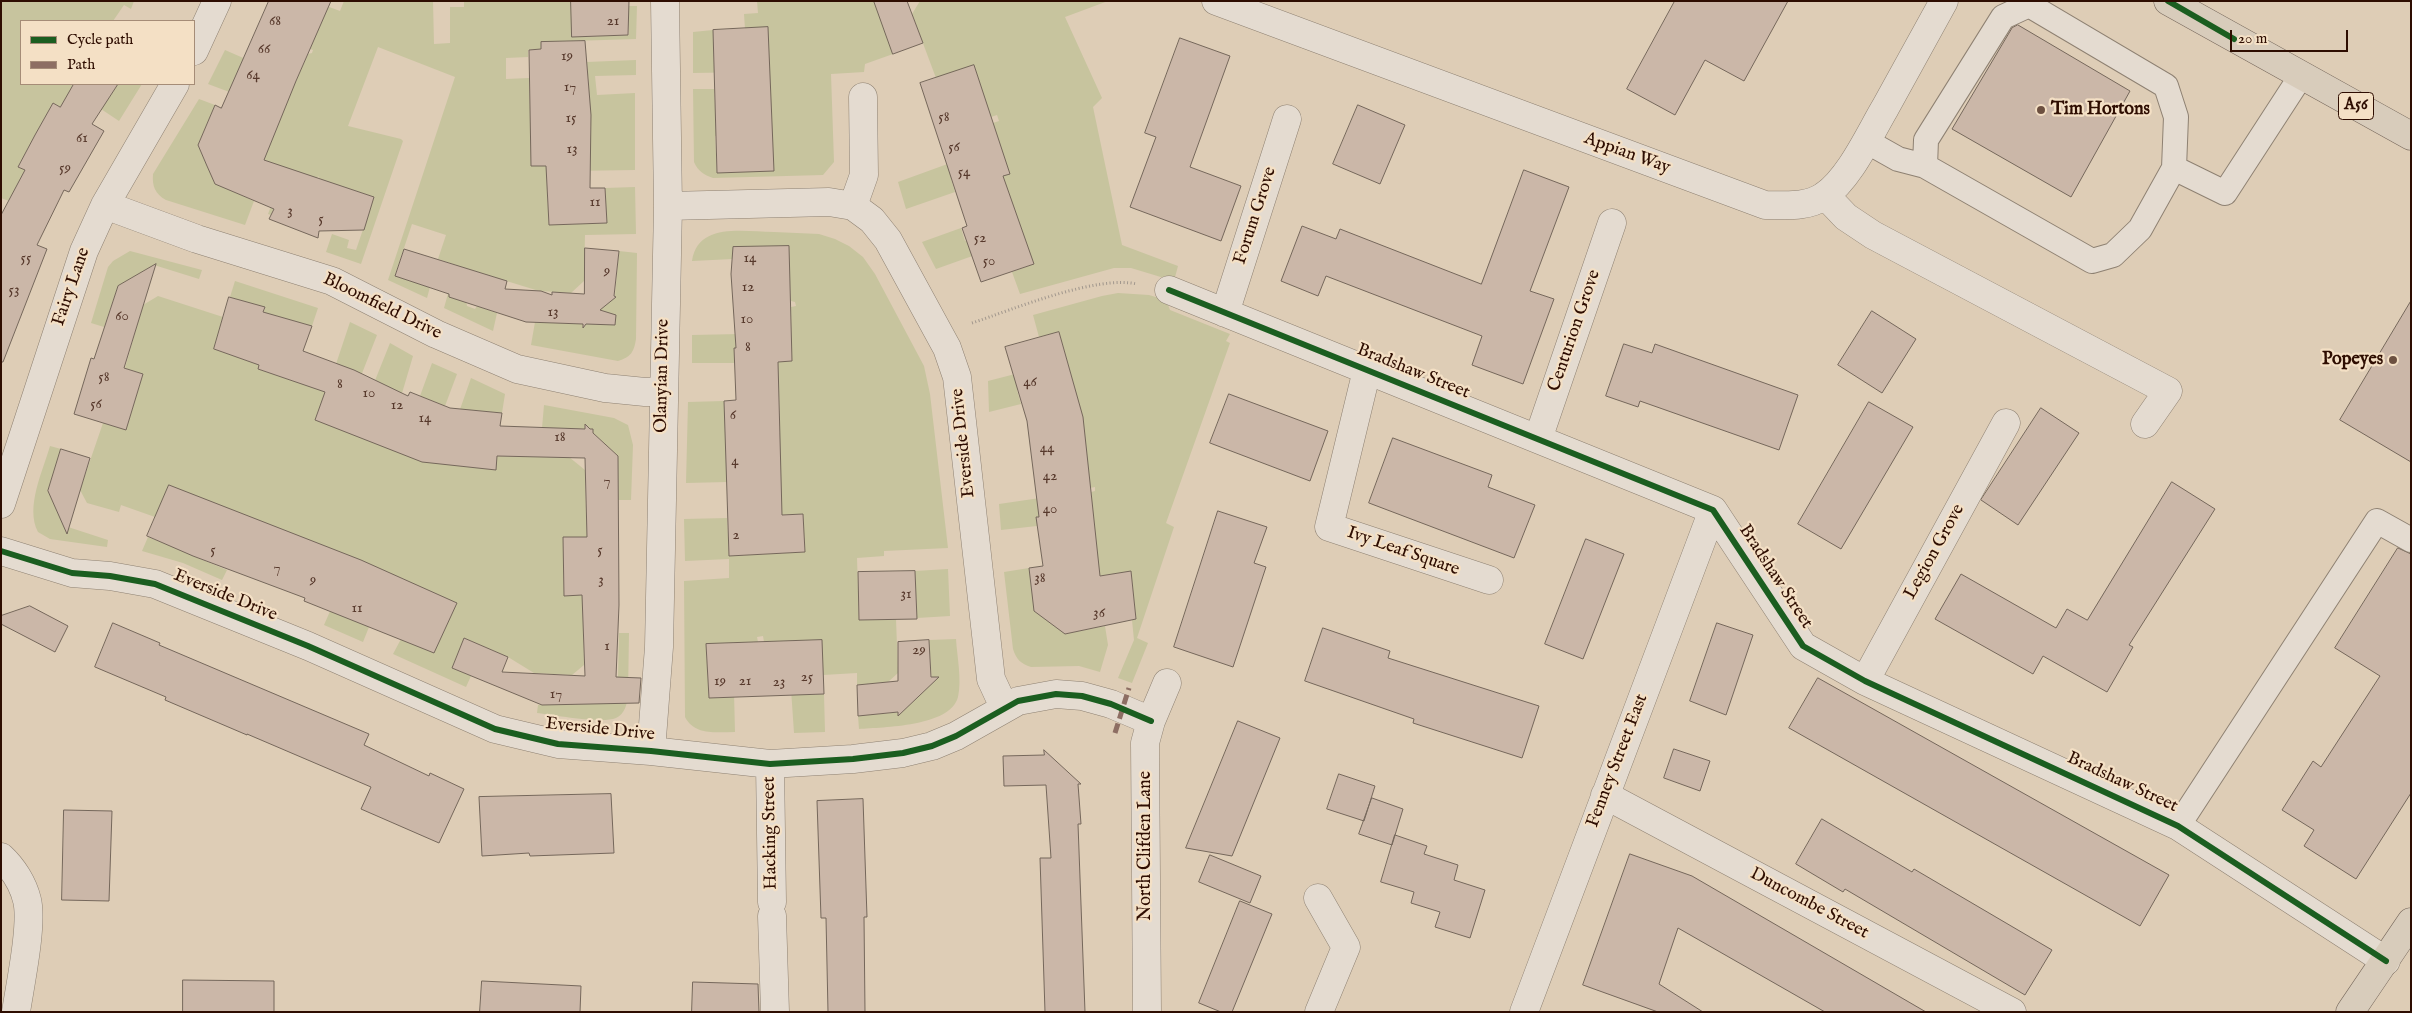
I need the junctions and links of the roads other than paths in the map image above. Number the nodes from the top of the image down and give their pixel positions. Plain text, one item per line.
1 (217, 1) edge
2 (666, 1) edge
3 (1216, 1) edge
4 (1944, 1) edge
5 (2168, 1) edge
6 (195, 49) edge
7 (2301, 76) junction
8 (174, 85) edge
9 (862, 97) dead end
10 (1287, 119) dead end
11 (2411, 136) edge
12 (1866, 141) junction
13 (1925, 166) junction
14 (2174, 168) junction
15 (1825, 195) junction
16 (105, 205) junction
17 (668, 206) junction
18 (853, 206) junction
19 (1612, 223) dead end
20 (1169, 290) road end
21 (1225, 312) junction
22 (1366, 370) junction
23 (663, 391) junction
24 (2006, 423) dead end
25 (2146, 424) dead end
26 (1538, 439) junction
27 (2, 499) edge
28 (1713, 510) junction
29 (2411, 540) edge
30 (1, 551) edge
31 (1488, 580) dead end
32 (1865, 681) junction
33 (1167, 683) dead end
34 (1004, 707) junction
35 (1151, 721) junction
36 (651, 751) junction
37 (770, 764) junction
38 (1605, 795) junction
39 (2178, 826) junction
40 (1, 857) edge
41 (1318, 898) dead end
42 (2411, 922) edge
43 (2386, 961) junction
44 (1531, 1009) edge
45 (16, 1012) edge
46 (775, 1012) edge
47 (1147, 1012) edge
48 (1319, 1012) edge
49 (2012, 1012) edge
50 (2350, 1012) edge

1 - 6 street
2 - 17 street, Olanyian Drive
3 - 15 street, Appian Way
4 - 12 street, Appian Way
5 - 7 highway, A56
7 - 11 highway, A56
7 - 14 lane
8 - 16 street, Fairy Lane
9 - 18 street
10 - 21 street, Forum Grove
12 - 13 lane
12 - 15 street, Appian Way
13 - 14 lane
13 - 14 lane
15 - 25 street
16 - 23 street, Bloomfield Drive
16 - 27 street, Fairy Lane
17 - 18 street, Everside Drive
17 - 23 street, Olanyian Drive
18 - 34 street, Everside Drive
19 - 26 street, Centurion Grove
20 - 21 street, Bradshaw Street
21 - 22 street, Bradshaw Street
22 - 26 street, Bradshaw Street
22 - 31 street, Ivy Leaf Square
23 - 36 street, Olanyian Drive
24 - 32 street, Legion Grove
26 - 28 street, Bradshaw Street
28 - 32 street, Bradshaw Street
28 - 38 street, Fenney Street East
29 - 39 lane
30 - 36 street, Everside Drive
32 - 39 street, Bradshaw Street
33 - 35 street, North Clifden Lane
34 - 35 street, Everside Drive
34 - 37 street, Everside Drive
35 - 47 street, North Clifden Lane
36 - 37 street, Everside Drive
37 - 46 street, Hacking Street
38 - 44 street, Fenney Street East
38 - 49 street, Duncombe Street
39 - 43 street, Bradshaw Street
40 - 45 street
41 - 48 street
42 - 43 highway
43 - 50 highway

